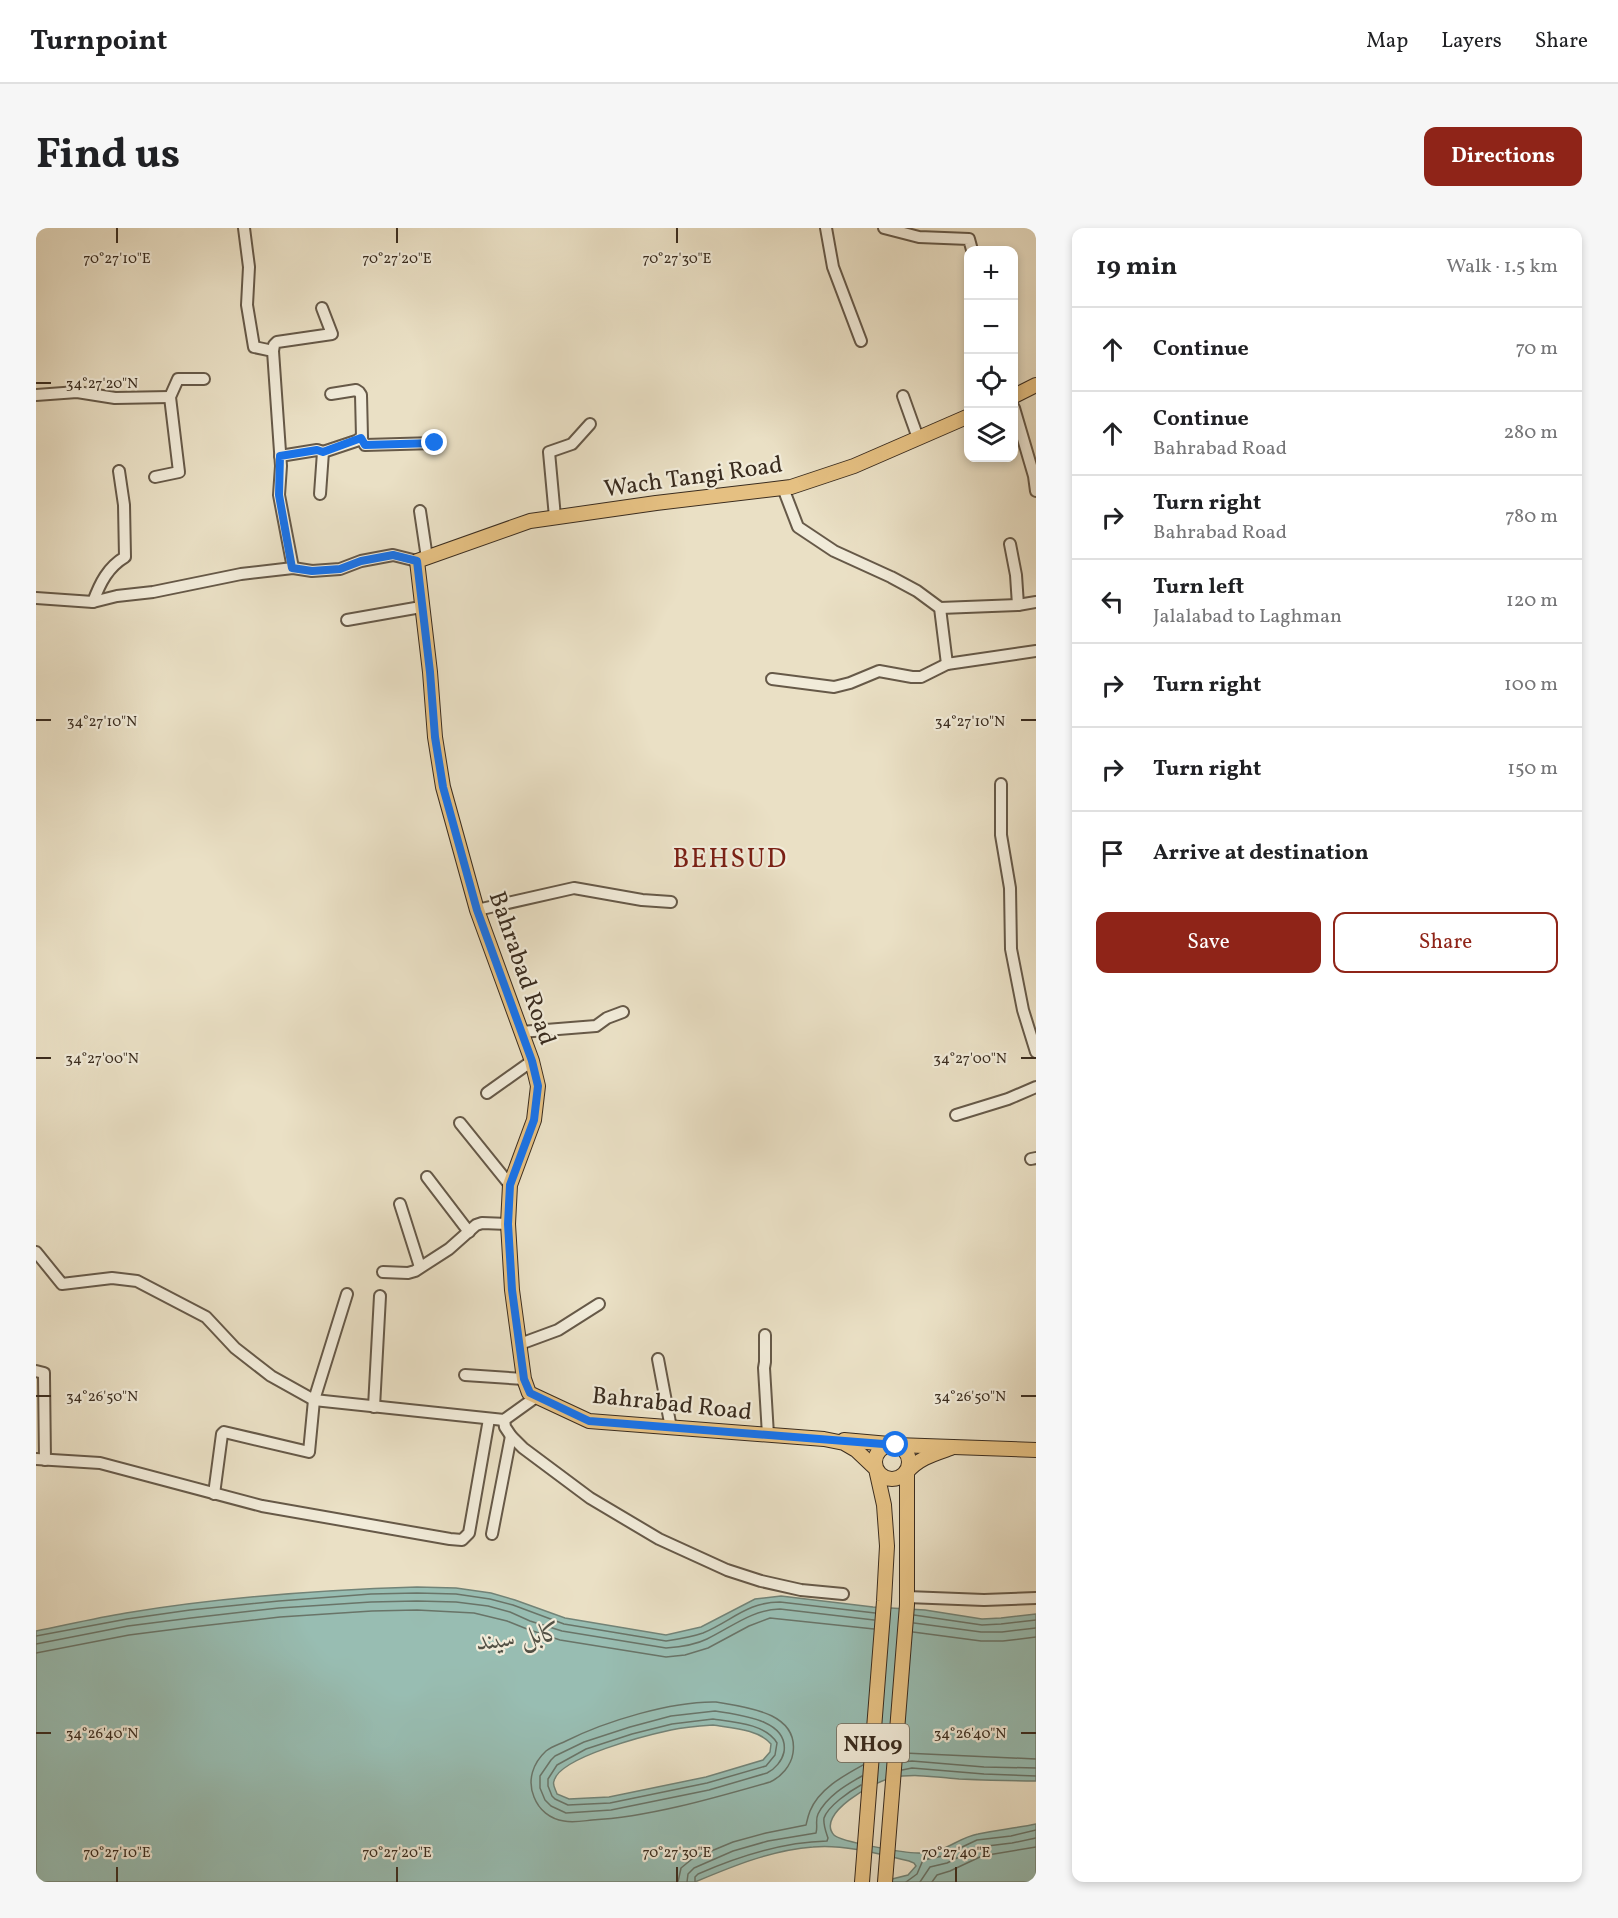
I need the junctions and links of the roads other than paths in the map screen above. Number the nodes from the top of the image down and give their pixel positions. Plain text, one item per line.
1 (244, 228) edge
2 (826, 228) edge
3 (884, 228) edge
4 (971, 246) edge
5 (322, 308) dead end
6 (861, 341) dead end
7 (273, 351) junction
8 (204, 379) dead end
9 (1036, 386) edge
10 (331, 394) dead end
11 (1018, 394) edge
12 (36, 395) edge
13 (903, 396) dead end
14 (170, 397) junction
15 (964, 418) edge
16 (1018, 422) edge
17 (590, 424) dead end
18 (361, 438) junction
19 (918, 438) junction
20 (435, 443) dead end
21 (323, 452) junction
22 (280, 456) junction
23 (119, 471) dead end
24 (155, 477) dead end
25 (783, 488) junction
26 (1036, 491) edge
27 (320, 494) dead end
28 (420, 511) dead end
29 (555, 517) junction
30 (1010, 544) dead end
31 (422, 560) junction
32 (292, 568) junction
33 (36, 598) edge
34 (93, 602) junction
35 (1036, 602) edge
36 (1018, 605) junction
37 (421, 607) junction
38 (940, 608) junction
39 (347, 620) dead end
40 (1036, 651) edge
41 (947, 664) junction
42 (772, 679) dead end
43 (1001, 784) dead end
44 (671, 902) dead end
45 (477, 910) junction
46 (623, 1012) dead end
47 (521, 1032) junction
48 (1036, 1052) edge
49 (532, 1061) junction
50 (1036, 1087) edge
51 (487, 1093) dead end
52 (956, 1115) dead end
53 (460, 1123) dead end
54 (428, 1177) dead end
55 (510, 1185) junction
56 (400, 1204) dead end
57 (508, 1224) junction
58 (469, 1232) junction
59 (36, 1252) edge
60 (420, 1267) junction
61 (383, 1272) dead end
62 (347, 1294) dead end
63 (380, 1296) dead end
64 (599, 1304) dead end
65 (765, 1335) dead end
66 (520, 1344) junction
67 (658, 1359) dead end
68 (36, 1371) edge
69 (465, 1375) dead end
70 (524, 1379) junction
71 (536, 1397) junction
72 (314, 1400) junction
73 (374, 1407) junction
74 (489, 1419) junction
75 (504, 1420) junction
76 (671, 1428) junction
77 (768, 1435) junction
78 (511, 1436) junction
79 (824, 1439) junction
80 (893, 1445) junction
81 (951, 1448) junction
82 (1036, 1450) edge
83 (41, 1460) edge
84 (876, 1469) junction
85 (907, 1472) junction
86 (214, 1494) junction
87 (492, 1534) dead end
88 (843, 1594) dead end
89 (1036, 1598) edge
90 (907, 1601) junction
91 (862, 1882) edge
92 (885, 1882) edge

1 - 7 street
2 - 6 street
3 - 4 street
5 - 7 street
7 - 22 street
8 - 14 street
9 - 11 main road
10 - 18 street
12 - 14 street
13 - 19 street
14 - 24 street
15 - 19 main road, Wach Tangi Road
16 - 26 street
17 - 29 street
18 - 20 street
18 - 21 street
19 - 25 main road, Wach Tangi Road
21 - 22 street
21 - 27 street
22 - 32 street
23 - 34 street
25 - 29 main road, Wach Tangi Road
25 - 38 street
28 - 31 street
29 - 31 main road, Wach Tangi Road
30 - 36 street
31 - 32 street
31 - 37 main road, Bahrabad Road
32 - 34 street
33 - 34 street
35 - 36 street
36 - 38 street
37 - 39 street
37 - 45 main road, Bahrabad Road
38 - 41 street
40 - 41 street
41 - 42 street
43 - 48 street
44 - 45 street
45 - 47 main road, Bahrabad Road
46 - 47 street
47 - 49 main road, Bahrabad Road
49 - 51 street
49 - 55 main road, Bahrabad Road
50 - 52 street
53 - 55 street
54 - 58 street
55 - 57 main road, Bahrabad Road
56 - 60 street
57 - 58 street
57 - 66 main road, Bahrabad Road
58 - 60 street
59 - 72 street
60 - 61 street
62 - 72 street
63 - 73 street
64 - 66 street
65 - 77 street
66 - 70 main road, Bahrabad Road
67 - 76 street
68 - 83 street
69 - 70 street
70 - 71 main road, Bahrabad Road
71 - 75 street
71 - 76 main road, Bahrabad Road
72 - 73 street
72 - 86 street
73 - 74 street
74 - 75 street
74 - 86 street
75 - 78 street
76 - 77 main road, Bahrabad Road
77 - 79 main road, Bahrabad Road
78 - 87 street
78 - 88 street
79 - 80 main road
79 - 84 main road, Bahrabad Road
80 - 81 main road
80 - 84 main road
80 - 85 main road, NH09
81 - 82 main road
81 - 85 main road
83 - 86 street
84 - 85 main road
84 - 91 main road, NH09
85 - 90 main road, NH09
89 - 90 street
90 - 92 main road, NH09

